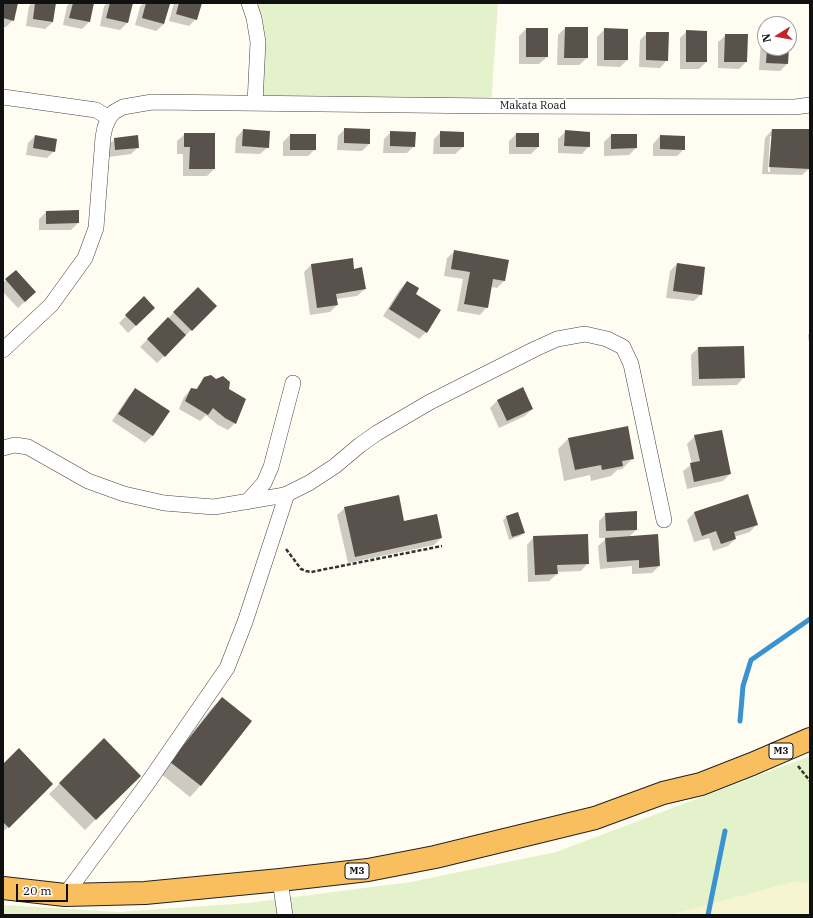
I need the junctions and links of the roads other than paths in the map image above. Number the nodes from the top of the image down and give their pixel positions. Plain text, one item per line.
1 (249, 3) edge
2 (3, 97) edge
3 (256, 102) junction
4 (810, 105) edge
5 (109, 118) junction
6 (3, 350) edge
7 (293, 383) dead end
8 (3, 448) edge
9 (268, 474) junction
10 (283, 495) junction
11 (247, 502) junction
12 (664, 520) dead end
13 (810, 739) edge
14 (280, 880) junction
15 (3, 888) edge
16 (65, 895) junction
17 (285, 915) edge

1 - 3 street
2 - 5 street
3 - 4 street, Makata Road
3 - 5 street, Makata Road
5 - 6 street
7 - 9 street
8 - 11 street
9 - 10 street
9 - 11 street
10 - 11 street
10 - 12 street
10 - 16 street
13 - 14 highway, M3
14 - 16 highway, M3
14 - 17 street
15 - 16 highway, M3

